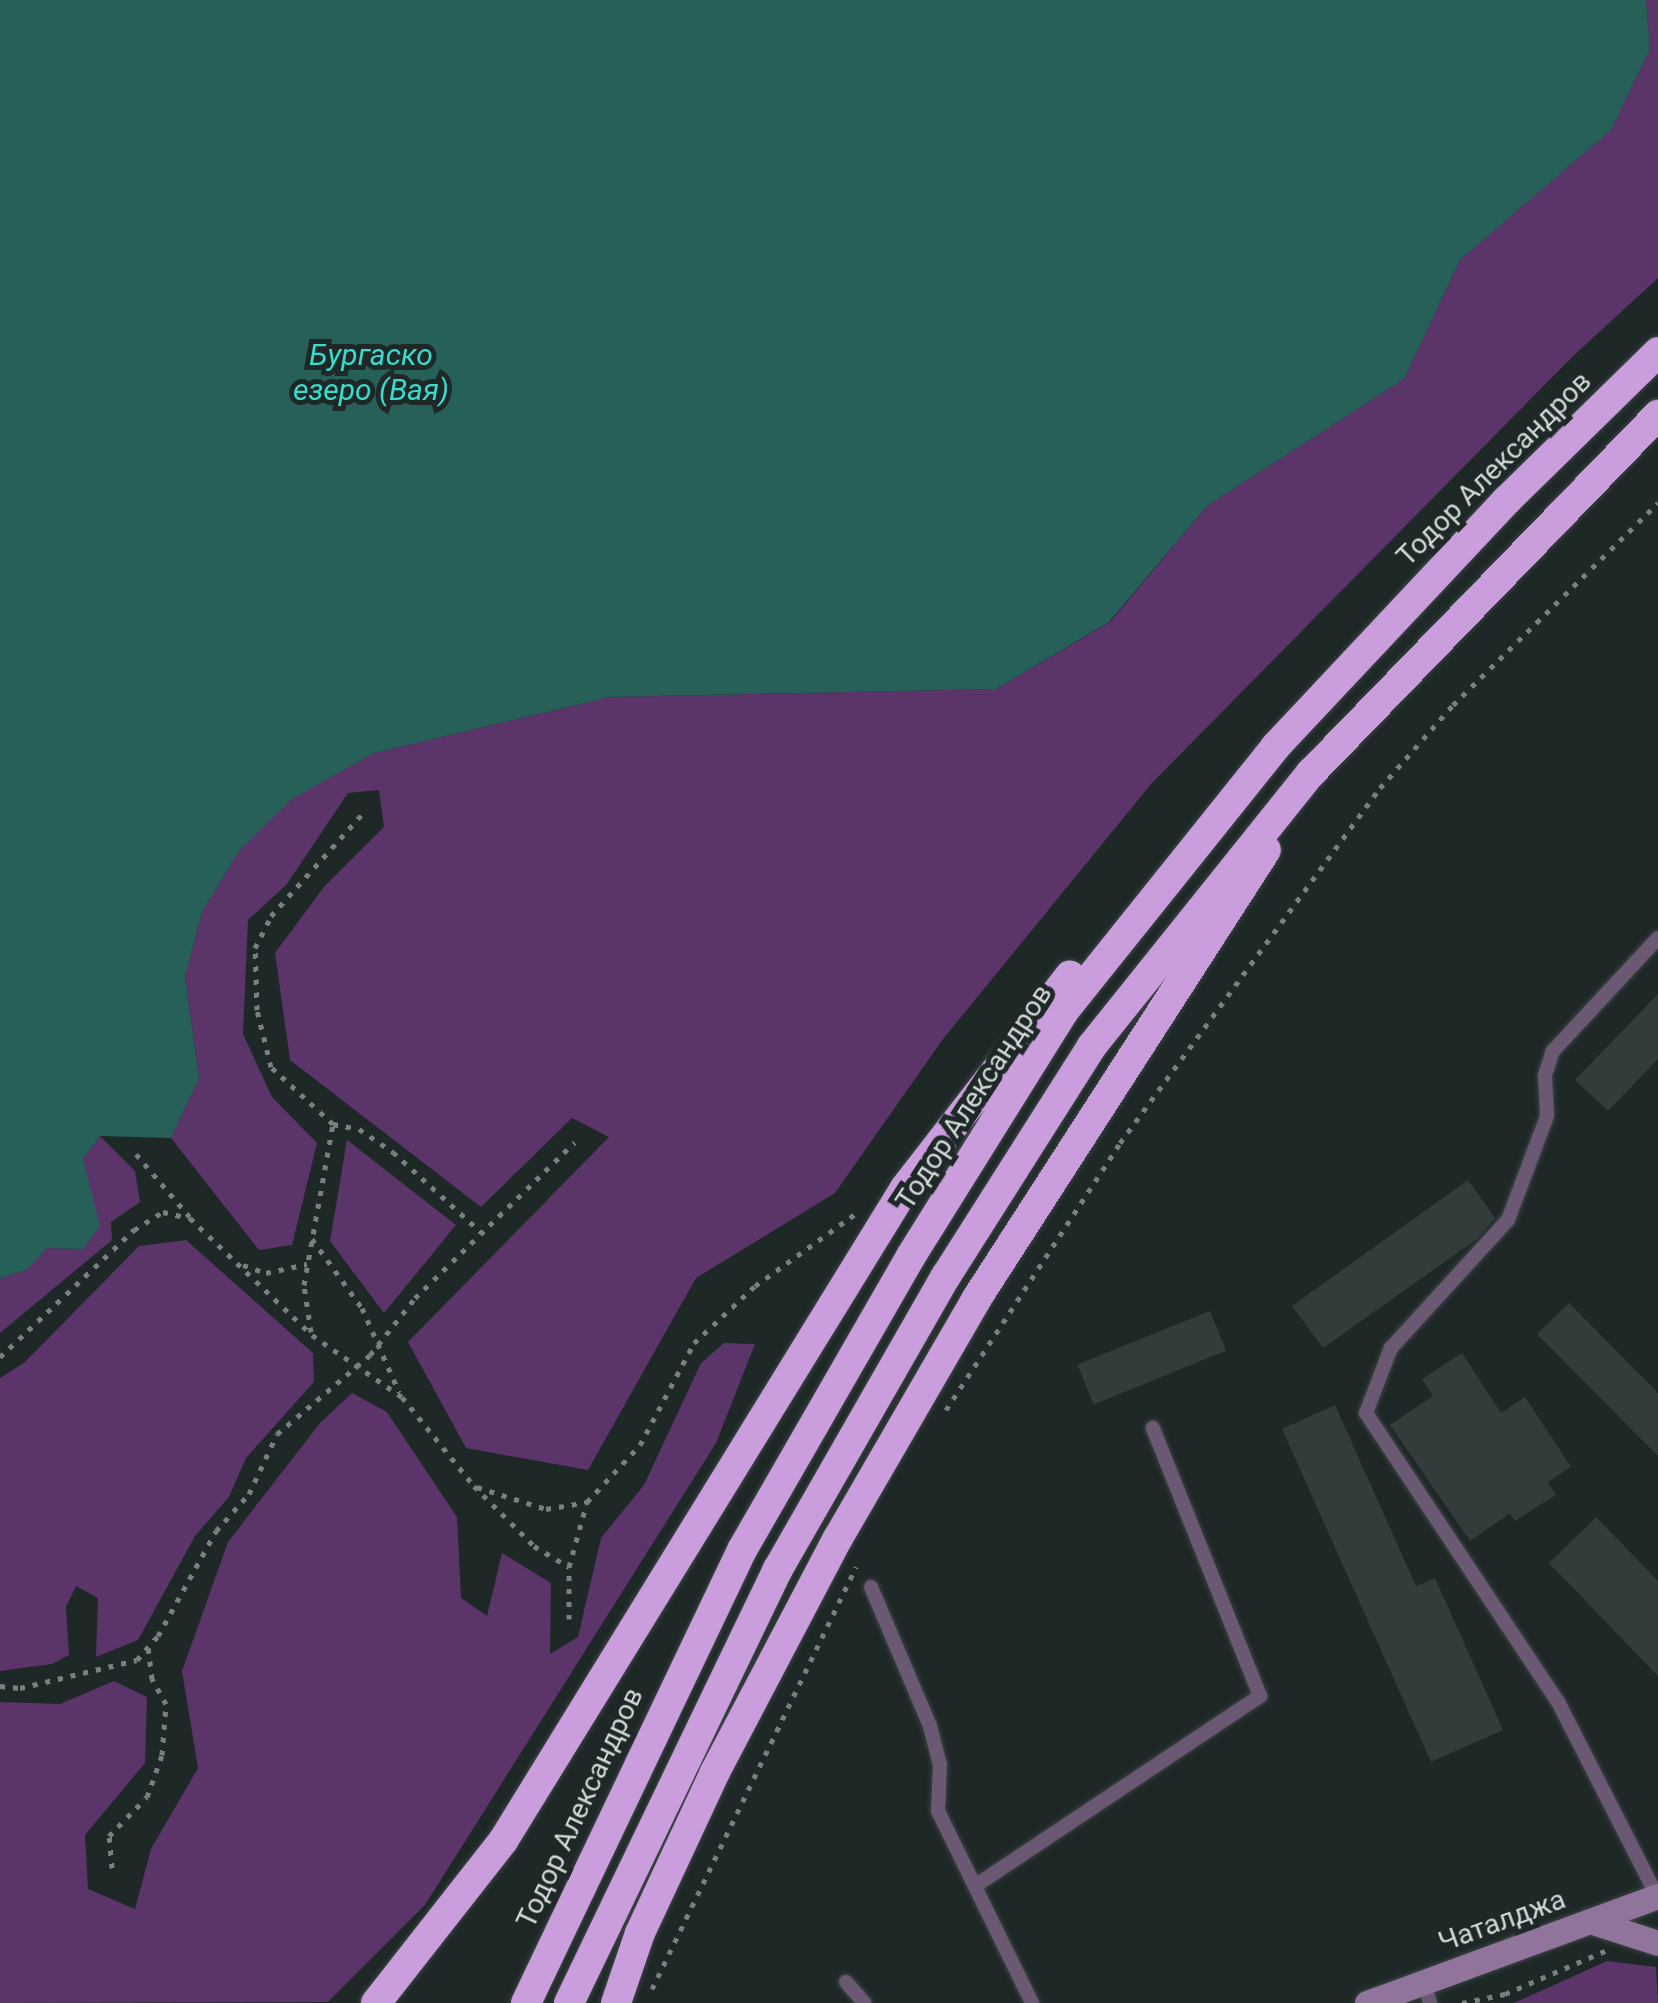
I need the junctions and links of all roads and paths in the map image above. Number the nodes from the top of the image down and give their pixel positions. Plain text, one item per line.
1 (1658, 352) edge
2 (1658, 416) edge
3 (1658, 503) edge
4 (1276, 746) junction
5 (1311, 773) junction
6 (363, 813) dead end
7 (1658, 938) edge
8 (333, 1124) junction
9 (575, 1142) dead end
10 (136, 1154) dead end
11 (902, 1194) junction
12 (190, 1218) junction
13 (481, 1233) junction
14 (312, 1240) junction
15 (241, 1264) junction
16 (307, 1264) junction
17 (312, 1335) junction
18 (378, 1346) junction
19 (0, 1357) edge
20 (361, 1363) junction
21 (402, 1397) junction
22 (937, 1424) dead end
23 (1153, 1428) dead end
24 (474, 1486) junction
25 (587, 1502) junction
26 (860, 1560) dead end
27 (569, 1567) junction
28 (872, 1587) dead end
29 (569, 1618) dead end
30 (148, 1648) junction
31 (0, 1686) edge
32 (112, 1868) dead end
33 (975, 1886) junction
34 (1657, 1896) edge
35 (1590, 1921) junction
36 (1651, 1939) edge
37 (846, 1982) dead end
38 (1427, 1992) edge
39 (648, 1998) dead end
40 (376, 2003) edge
41 (526, 2003) edge
42 (569, 2003) edge
43 (616, 2003) edge
44 (864, 2003) edge
45 (1032, 2003) edge
46 (1367, 2003) edge
47 (1462, 2003) edge

1 - 4 highway, Тодор Александров
2 - 5 highway
3 - 22 path
4 - 11 highway
4 - 41 highway, Тодор Александров
5 - 42 highway
5 - 43 highway
6 - 8 path
7 - 34 lane
8 - 13 path
8 - 14 path
9 - 13 path
10 - 12 path
11 - 25 path
11 - 40 highway
12 - 15 path
12 - 19 path
13 - 18 path
14 - 16 path
14 - 18 path
15 - 16 path
15 - 17 path
16 - 17 path
17 - 20 path
18 - 20 path
18 - 21 path
20 - 21 path
20 - 30 path
21 - 24 path
23 - 33 lane
24 - 25 path
24 - 27 path
25 - 27 path
26 - 39 path
27 - 29 path
28 - 33 lane
30 - 31 path
30 - 32 path
33 - 45 lane
34 - 35 main road, Чаталджа
35 - 36 main road
35 - 38 main road, Чаталджа
36 - 47 path
37 - 44 lane
38 - 46 main road, Чаталджа

